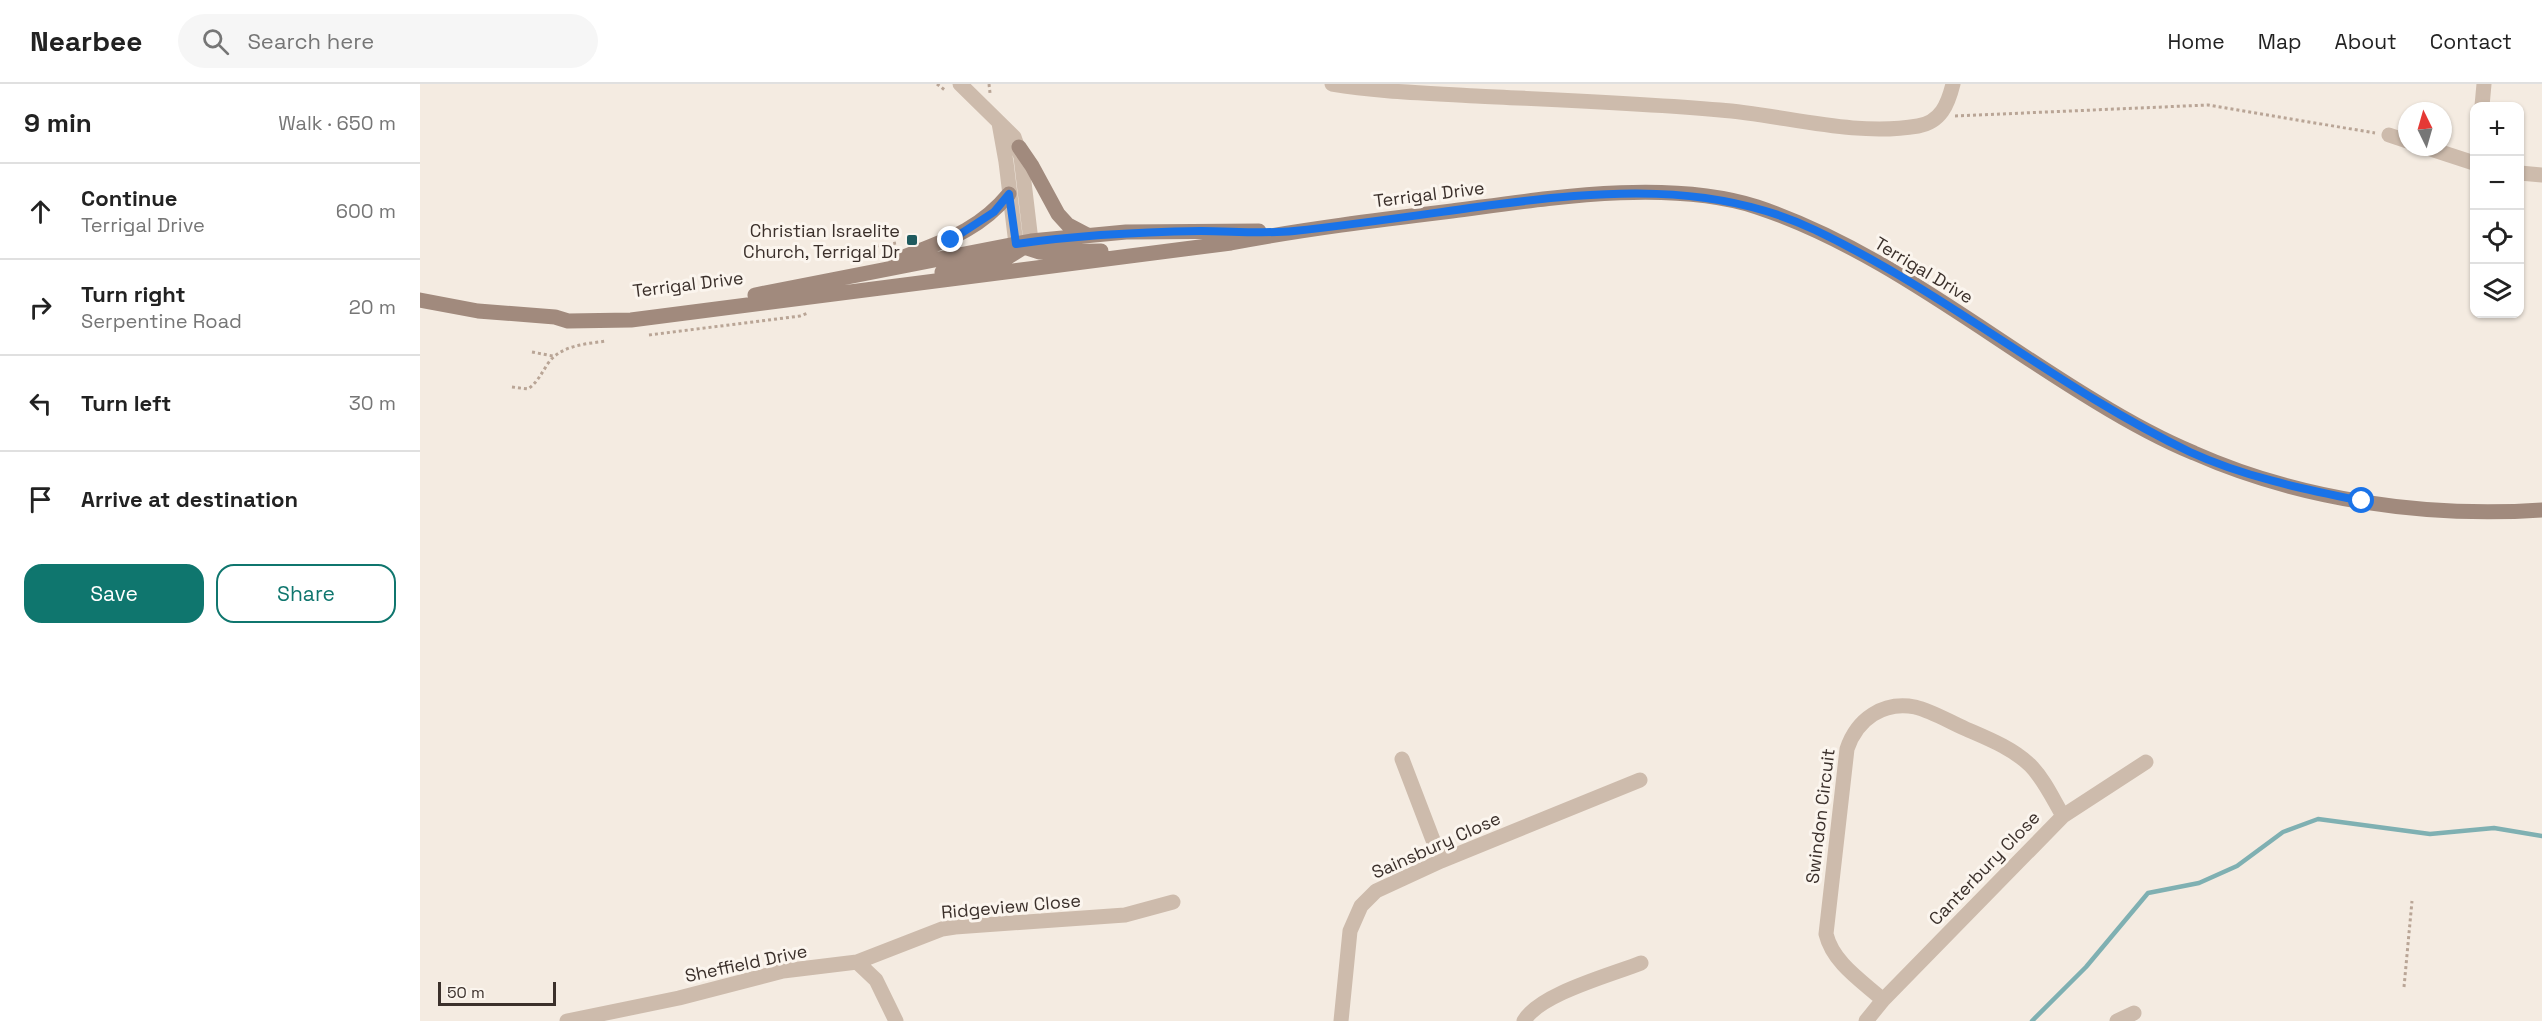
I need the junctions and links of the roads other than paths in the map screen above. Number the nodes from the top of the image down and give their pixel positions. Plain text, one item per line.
1 (1332, 84) edge
2 (1953, 84) edge
3 (2484, 84) edge
4 (960, 87) edge
5 (2482, 102) edge
6 (999, 123) junction
7 (2389, 135) road end
8 (2398, 138) edge
9 (1018, 147) junction
10 (2452, 156) edge
11 (2470, 161) edge
12 (2524, 173) edge
13 (2542, 175) edge
14 (1009, 194) junction
15 (1289, 232) junction
16 (1087, 235) junction
17 (1024, 244) junction
18 (1164, 251) junction
19 (865, 273) junction
20 (878, 289) junction
21 (420, 300) edge
22 (555, 317) junction
23 (2542, 504) edge
24 (2542, 510) edge
25 (2508, 512) junction
26 (1402, 759) dead end
27 (2146, 762) dead end
28 (1640, 780) dead end
29 (2063, 816) junction
30 (1441, 861) junction
31 (1173, 902) dead end
32 (857, 962) junction
33 (1641, 963) dead end
34 (1883, 1000) junction
35 (2134, 1012) dead end
36 (567, 1021) edge
37 (896, 1021) edge
38 (1341, 1021) edge
39 (1524, 1021) edge
40 (1866, 1021) edge
41 (2117, 1021) edge

1 - 2 street
3 - 5 street
4 - 6 street
6 - 9 street
6 - 14 street
7 - 8 street
9 - 16 main road
9 - 17 street
10 - 11 street
12 - 13 street
14 - 17 street
14 - 19 main road
15 - 16 main road, Terrigal Drive
15 - 18 main road, Terrigal Drive
15 - 25 main road, Terrigal Drive
16 - 17 main road, Terrigal Drive
17 - 18 main road
17 - 19 main road, Terrigal Drive
17 - 20 main road
18 - 20 main road, Terrigal Drive
19 - 22 main road, Terrigal Drive
20 - 22 main road, Terrigal Drive
21 - 22 main road, Terrigal Drive
23 - 25 main road, Terrigal Drive
24 - 25 main road, Terrigal Drive
26 - 30 street
27 - 29 street, Canterbury Close
28 - 30 street, Sainsbury Close
29 - 34 street, Canterbury Close
29 - 34 street, Swindon Circuit
30 - 38 street, Sainsbury Close
31 - 32 street, Ridgeview Close
32 - 36 street, Sheffield Drive
32 - 37 street
33 - 39 street
34 - 40 street, Canterbury Close
35 - 41 street

